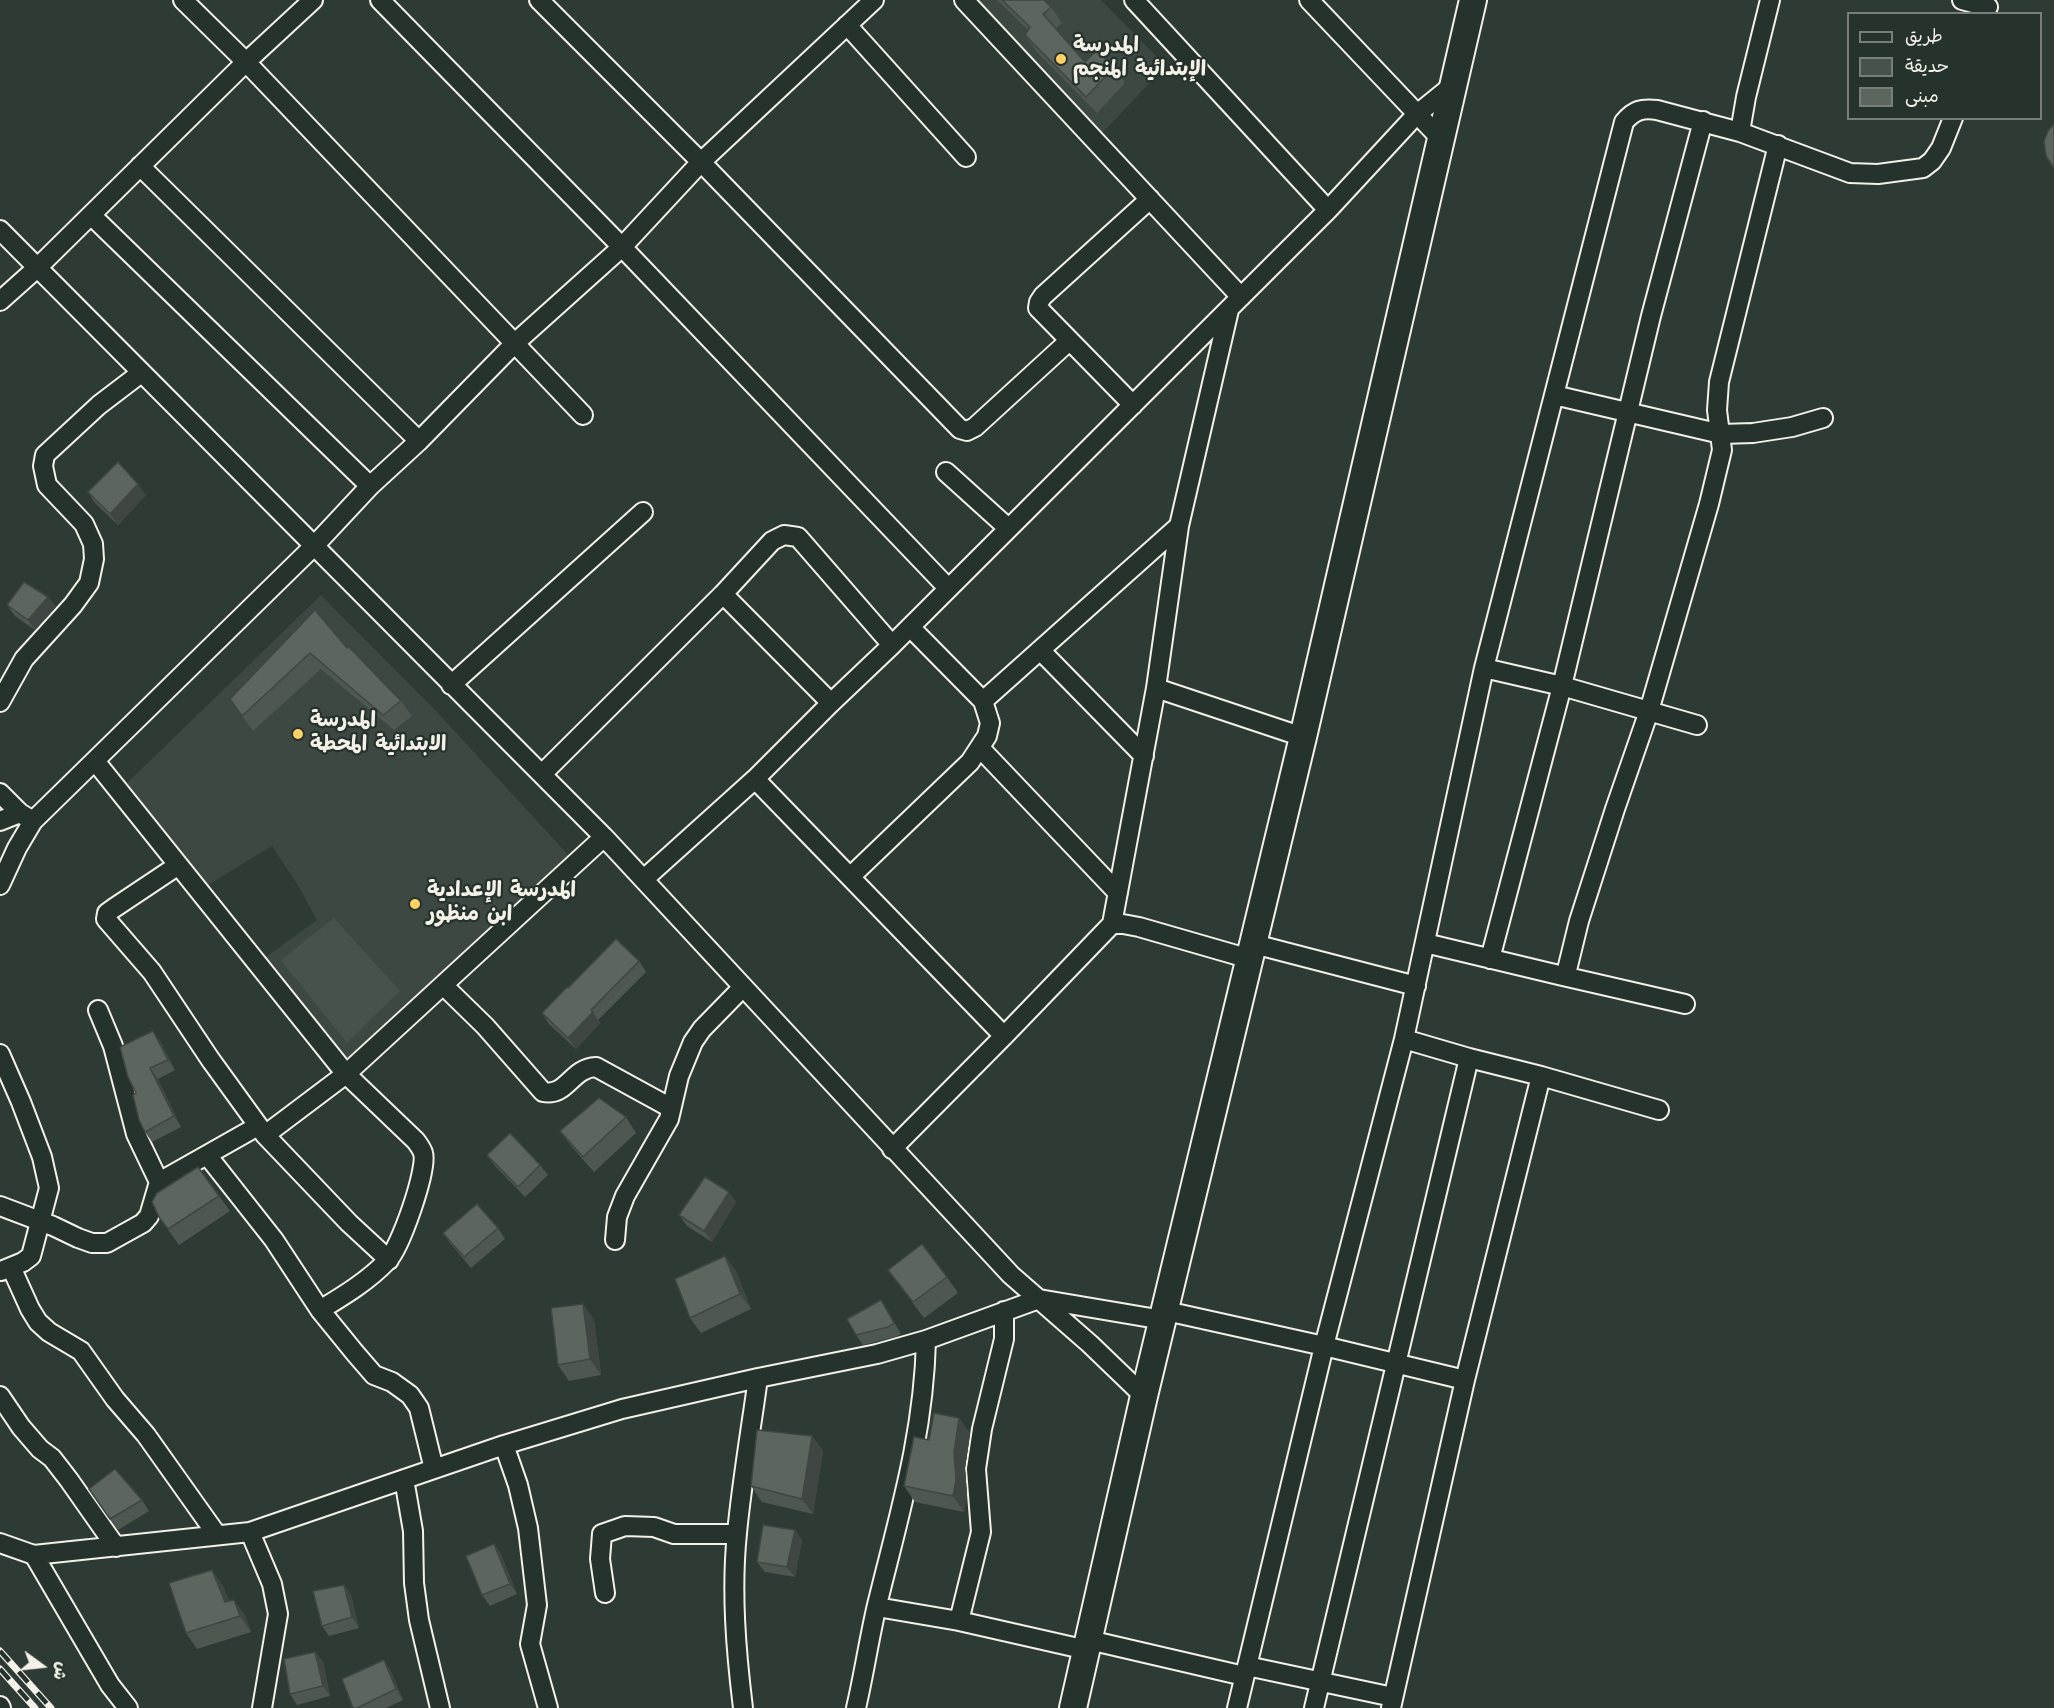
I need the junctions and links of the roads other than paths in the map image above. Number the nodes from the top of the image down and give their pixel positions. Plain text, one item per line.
1 (183, 0) edge
2 (313, 0) edge
3 (380, 0) edge
4 (539, 0) edge
5 (874, 0) edge
6 (964, 0) edge
7 (1134, 0) edge
8 (1310, 0) edge
9 (1473, 0) edge
10 (1770, 0) edge
11 (1962, 0) edge
12 (1988, 7) edge
13 (847, 25) junction
14 (246, 62) junction
15 (1453, 85) junction
16 (1416, 115) junction
17 (1952, 120) edge
18 (1703, 122) junction
19 (1740, 132) junction
20 (1440, 138) junction
21 (1778, 145) junction
22 (966, 157) dead end
23 (701, 162) junction
24 (140, 166) junction
25 (1150, 199) junction
26 (1328, 210) junction
27 (91, 215) junction
28 (0, 230) edge
29 (622, 247) junction
30 (37, 268) junction
31 (0, 301) edge
32 (1235, 304) junction
33 (1069, 341) junction
34 (515, 343) junction
35 (141, 373) junction
36 (1554, 395) junction
37 (1133, 405) junction
38 (1627, 412) junction
39 (583, 415) dead end
40 (1823, 418) dead end
41 (1721, 434) junction
42 (418, 441) junction
43 (946, 472) dead end
44 (370, 486) junction
45 (643, 512) dead end
46 (1179, 526) junction
47 (1008, 528) junction
48 (314, 546) junction
49 (948, 588) junction
50 (723, 594) junction
51 (910, 627) junction
52 (892, 645) junction
53 (1040, 650) junction
54 (1484, 668) junction
55 (452, 686) junction
56 (1562, 686) junction
57 (1156, 688) junction
58 (983, 701) junction
59 (0, 702) edge
60 (831, 703) junction
61 (1649, 711) junction
62 (1697, 725) dead end
63 (1303, 737) junction
64 (980, 748) junction
65 (1144, 756) junction
66 (95, 761) junction
67 (542, 774) junction
68 (755, 778) junction
69 (0, 793) edge
70 (27, 817) junction
71 (0, 821) edge
72 (604, 837) junction
73 (177, 866) junction
74 (850, 877) junction
75 (644, 879) junction
76 (0, 885) edge
77 (1118, 893) junction
78 (1112, 924) junction
79 (1425, 943) junction
80 (1252, 952) junction
81 (1490, 959) junction
82 (1563, 976) junction
83 (444, 986) junction
84 (1416, 986) junction
85 (743, 987) junction
86 (1685, 1004) dead end
87 (98, 1010) dead end
88 (1004, 1036) junction
89 (1404, 1039) junction
90 (0, 1054) edge
91 (1469, 1058) junction
92 (346, 1074) junction
93 (1541, 1076) junction
94 (671, 1108) junction
95 (1659, 1110) dead end
96 (262, 1130) junction
97 (892, 1149) junction
98 (207, 1155) junction
99 (159, 1182) junction
100 (0, 1206) edge
101 (39, 1221) junction
102 (615, 1240) dead end
103 (389, 1260) junction
104 (6, 1269) edge
105 (1039, 1299) junction
106 (320, 1310) junction
107 (1004, 1311) junction
108 (1165, 1316) junction
109 (926, 1340) junction
110 (1324, 1346) junction
111 (1396, 1363) junction
112 (758, 1378) junction
113 (1465, 1380) junction
114 (0, 1396) edge
115 (1144, 1396) junction
116 (504, 1445) junction
117 (434, 1469) junction
118 (404, 1479) junction
119 (250, 1532) junction
120 (737, 1534) junction
121 (217, 1535) junction
122 (0, 1543) edge
123 (116, 1546) junction
124 (34, 1556) junction
125 (605, 1593) dead end
126 (877, 1606) junction
127 (959, 1621) junction
128 (1088, 1645) junction
129 (1245, 1671) junction
130 (1320, 1682) junction
131 (1392, 1703) edge
132 (128, 1708) edge
133 (262, 1708) edge
134 (440, 1708) edge
135 (548, 1708) edge
136 (743, 1708) edge
137 (856, 1708) edge
138 (1073, 1708) edge
139 (1237, 1708) edge
140 (1314, 1708) edge

1 - 14 street
2 - 14 street
3 - 29 street
4 - 23 street
5 - 13 street
6 - 25 street
7 - 26 street
8 - 16 street
9 - 15 main road
10 - 19 street
11 - 12 street
13 - 22 street
13 - 23 street
14 - 24 street
14 - 34 street
15 - 16 street
15 - 20 main road
16 - 20 street
16 - 26 street
17 - 21 street
18 - 19 street
18 - 36 street
18 - 38 street
19 - 21 street
20 - 63 main road
21 - 41 street
23 - 29 street
23 - 33 street
24 - 27 street
24 - 42 street
25 - 32 street
25 - 33 street
26 - 32 street
27 - 30 street
27 - 44 street
28 - 30 street
29 - 34 street
29 - 49 street
30 - 31 street
30 - 35 street
32 - 37 street
32 - 46 street
33 - 37 street
34 - 39 street
34 - 42 street
35 - 48 street
35 - 59 street
36 - 38 street
36 - 54 street
37 - 47 street
38 - 41 street
38 - 56 street
40 - 41 street
41 - 61 street
42 - 44 street
43 - 47 street
44 - 48 street
45 - 55 street
46 - 53 street
46 - 57 street
47 - 49 street
48 - 55 street
48 - 66 street
49 - 51 street
50 - 52 street
50 - 60 street
50 - 67 street
51 - 52 street
51 - 58 street
52 - 60 street
53 - 58 street
53 - 65 street
54 - 56 street
54 - 79 street
55 - 67 street
56 - 61 street
56 - 81 street
57 - 63 street
57 - 65 street
58 - 64 street
60 - 68 street
61 - 62 street
61 - 82 street
63 - 80 main road
64 - 74 street
64 - 77 street
65 - 77 street
66 - 70 street
66 - 73 street
67 - 72 street
68 - 74 street
68 - 75 street
69 - 70 street
70 - 71 street
70 - 76 street
72 - 75 street
72 - 83 street
73 - 92 street
73 - 96 street
74 - 88 street
75 - 85 street
77 - 78 street
78 - 80 street
78 - 88 street
79 - 81 street
79 - 84 street
80 - 84 street
80 - 108 main road
81 - 82 street
82 - 86 street
83 - 92 street
83 - 94 street
84 - 89 street
85 - 94 street
85 - 97 street
87 - 99 street
88 - 97 street
89 - 91 street
89 - 110 street
90 - 101 street
91 - 93 street
91 - 111 street
92 - 96 street
92 - 103 street
93 - 95 street
93 - 113 street
94 - 102 street
96 - 98 street
96 - 103 street
97 - 105 street
98 - 99 street
98 - 106 street
99 - 101 street
100 - 101 street
101 - 104 street
103 - 106 street
104 - 121 street
105 - 107 street
105 - 108 street
105 - 115 street
106 - 117 street
107 - 109 street
107 - 127 street
108 - 110 street
108 - 115 main road
109 - 112 street
109 - 126 street
110 - 111 street
110 - 129 street
111 - 113 street
111 - 130 street
112 - 116 street
112 - 120 street
113 - 131 street
114 - 123 street
115 - 128 main road
116 - 117 street
116 - 135 street
117 - 118 street
118 - 119 street
118 - 134 street
119 - 121 street
119 - 133 street
120 - 125 street
120 - 136 street
121 - 123 street
122 - 124 street
123 - 124 street
124 - 132 street
126 - 127 street
126 - 137 street
127 - 128 street
128 - 129 street
128 - 138 main road
129 - 130 street
129 - 139 street
130 - 131 street
130 - 140 street

